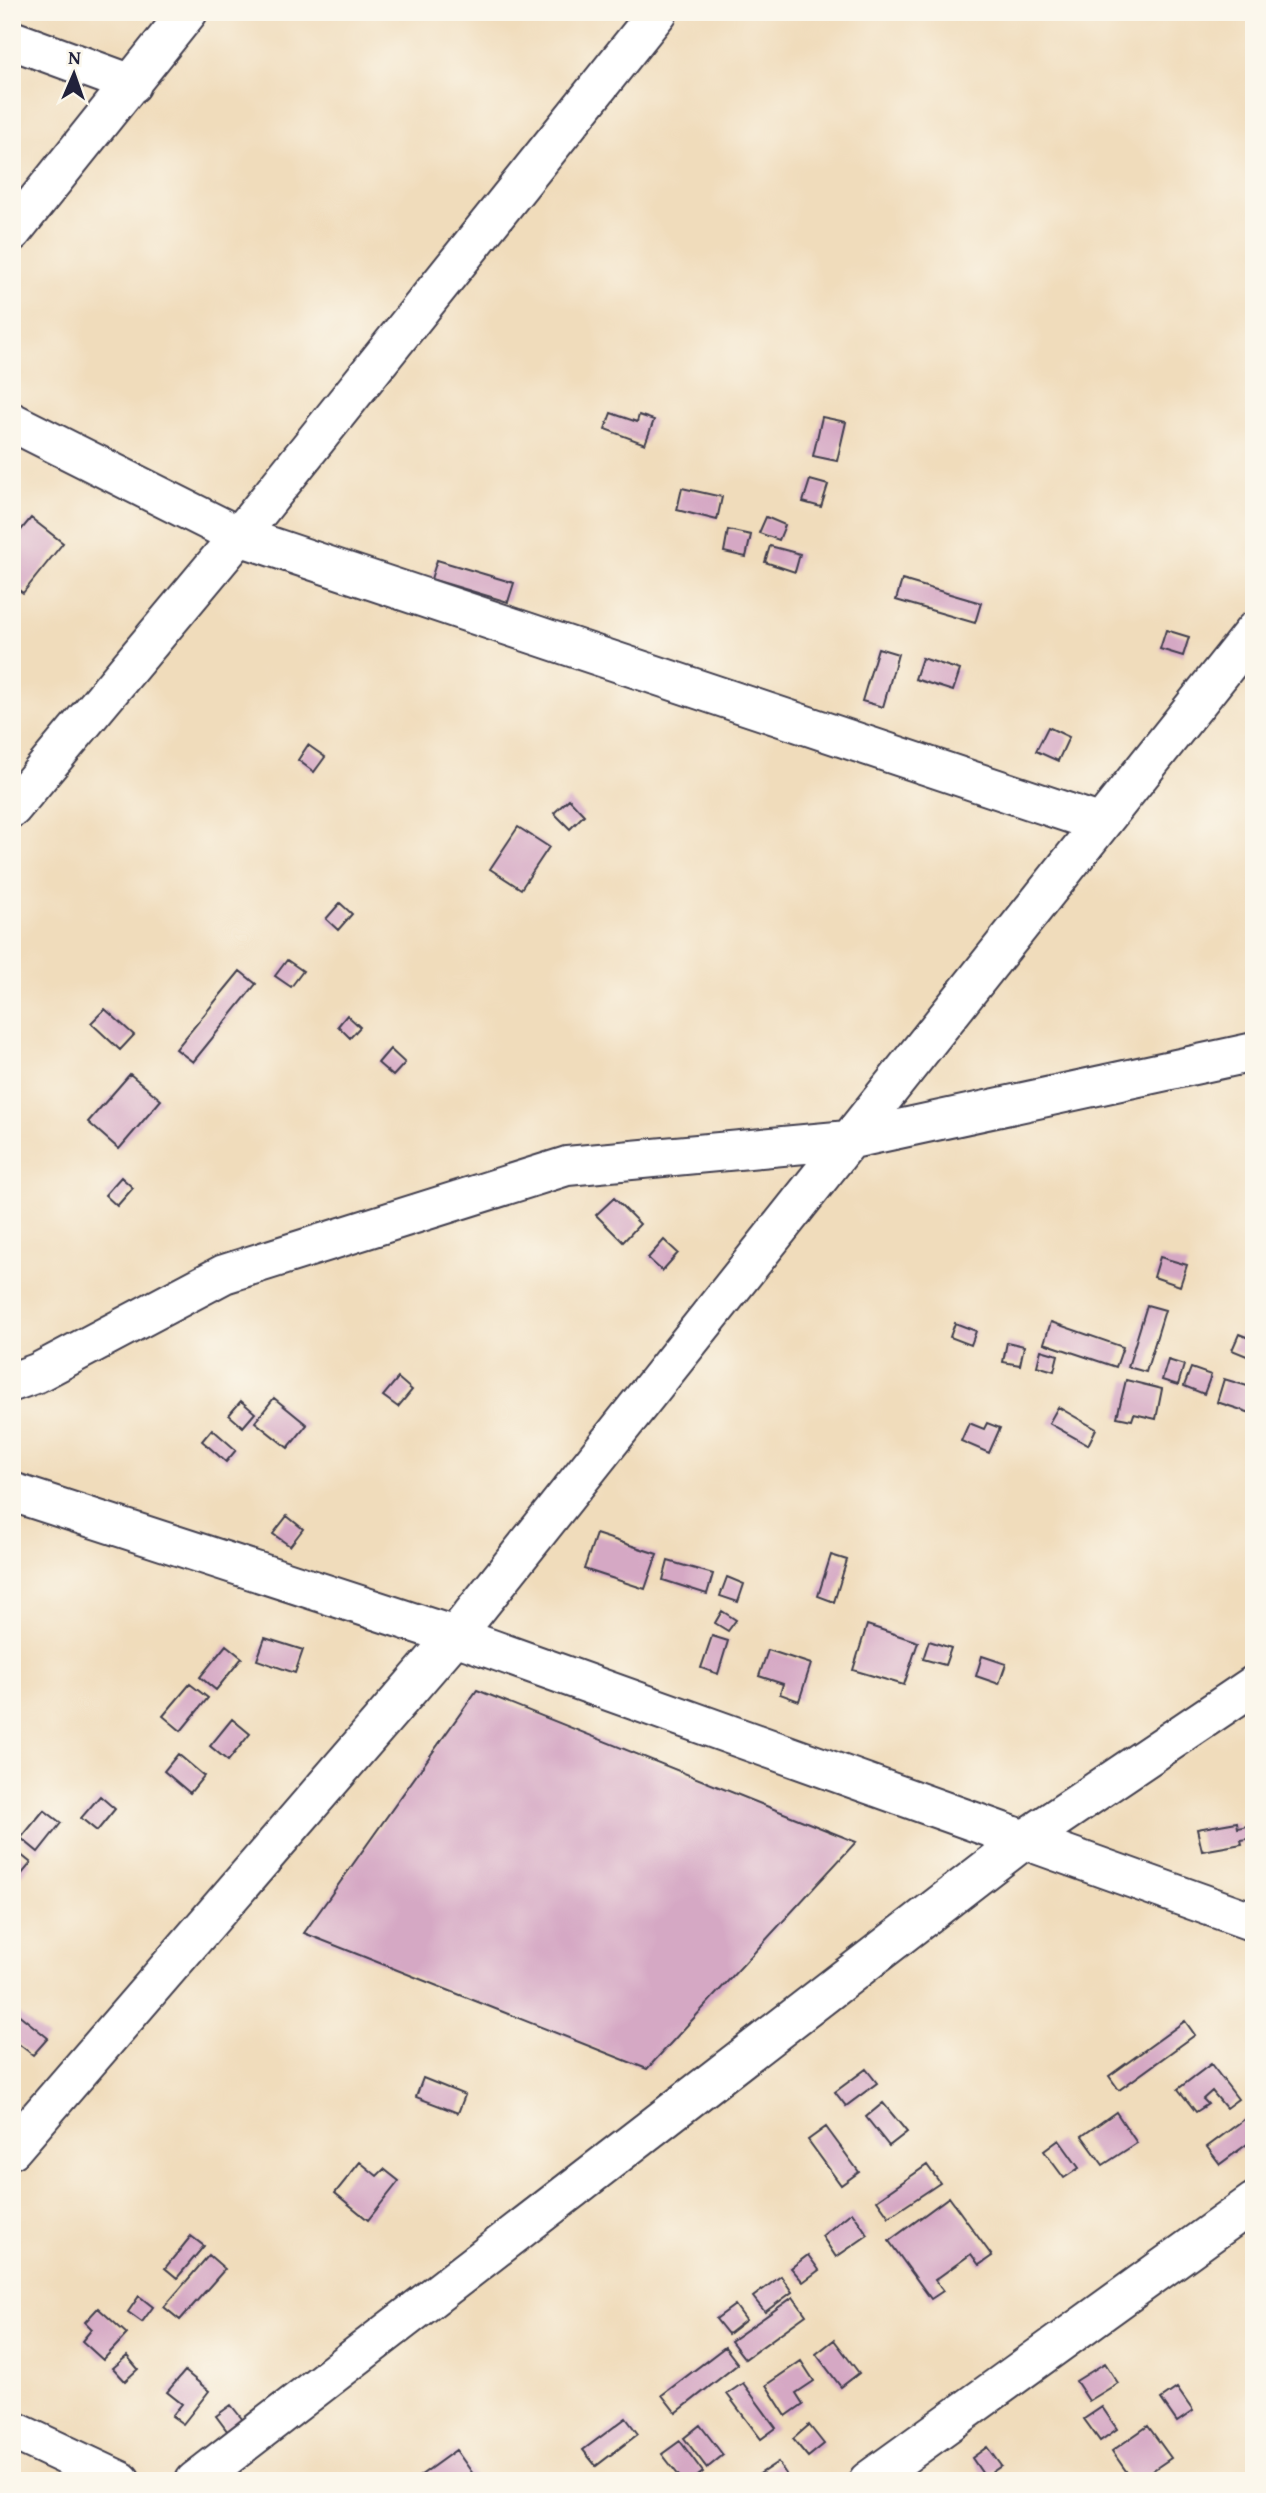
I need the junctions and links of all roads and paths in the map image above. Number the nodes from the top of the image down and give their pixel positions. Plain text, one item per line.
1 (188, 12) edge
2 (658, 12) edge
3 (12, 40) edge
4 (132, 84) junction
5 (12, 232) edge
6 (12, 422) edge
7 (239, 536) junction
8 (1254, 631) edge
9 (12, 808) edge
10 (1099, 823) junction
11 (1254, 1052) edge
12 (848, 1140) junction
13 (12, 1382) edge
14 (12, 1492) edge
15 (455, 1636) junction
16 (1254, 1685) edge
17 (1024, 1840) junction
18 (1254, 1922) edge
19 (12, 2149) edge
20 (1254, 2202) edge
21 (12, 2430) edge
22 (121, 2481) edge
23 (195, 2481) edge
24 (868, 2481) edge

1 - 4 street
2 - 7 street
3 - 4 street
4 - 5 street
6 - 7 street
7 - 9 street
7 - 10 street
8 - 10 street
10 - 12 street
11 - 12 street
12 - 13 street
12 - 15 street
14 - 15 street
15 - 17 street
15 - 19 street
16 - 17 street
17 - 18 street
17 - 23 street
20 - 24 street
21 - 22 street

